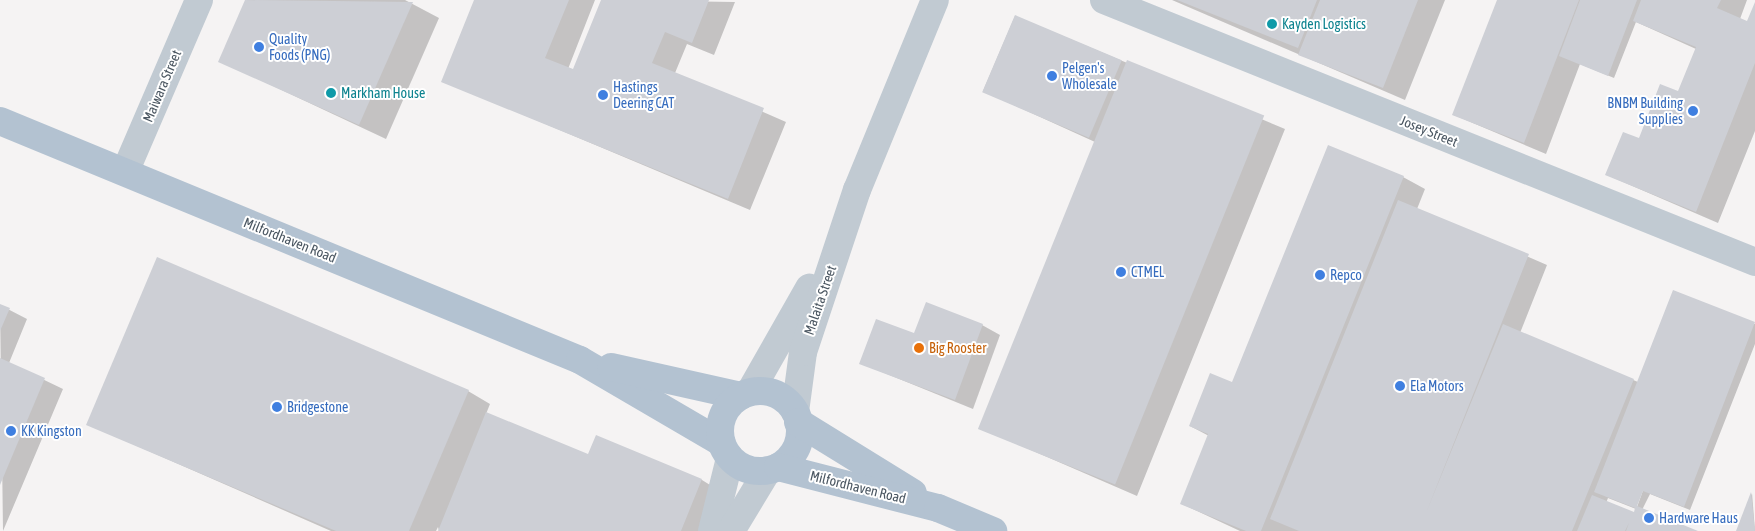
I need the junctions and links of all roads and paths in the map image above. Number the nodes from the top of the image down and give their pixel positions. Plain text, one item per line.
1 (199, 0) edge
2 (934, 0) edge
3 (1104, 0) edge
4 (0, 121) edge
5 (125, 172) junction
6 (858, 190) junction
7 (1755, 262) edge
8 (580, 360) junction
9 (746, 394) junction
10 (796, 417) junction
11 (726, 451) junction
12 (773, 469) junction
13 (938, 508) junction
14 (712, 531) edge
15 (731, 531) edge
16 (993, 531) edge

1 - 5 street, Maiwara Street
2 - 6 street, Malaita Street
3 - 7 street, Josey Street
4 - 5 main road, Milfordhaven Road
5 - 8 main road, Milfordhaven Road
6 - 9 street, Malaita Street
6 - 10 street, Malaita Street
8 - 9 main road, Milfordhaven Road
8 - 11 main road, Milfordhaven Road
9 - 10 main road
9 - 11 main road
10 - 12 main road
10 - 13 main road, Milfordhaven Road
11 - 12 main road
11 - 14 street
12 - 13 main road, Milfordhaven Road
12 - 15 street
13 - 16 main road, Milfordhaven Road

